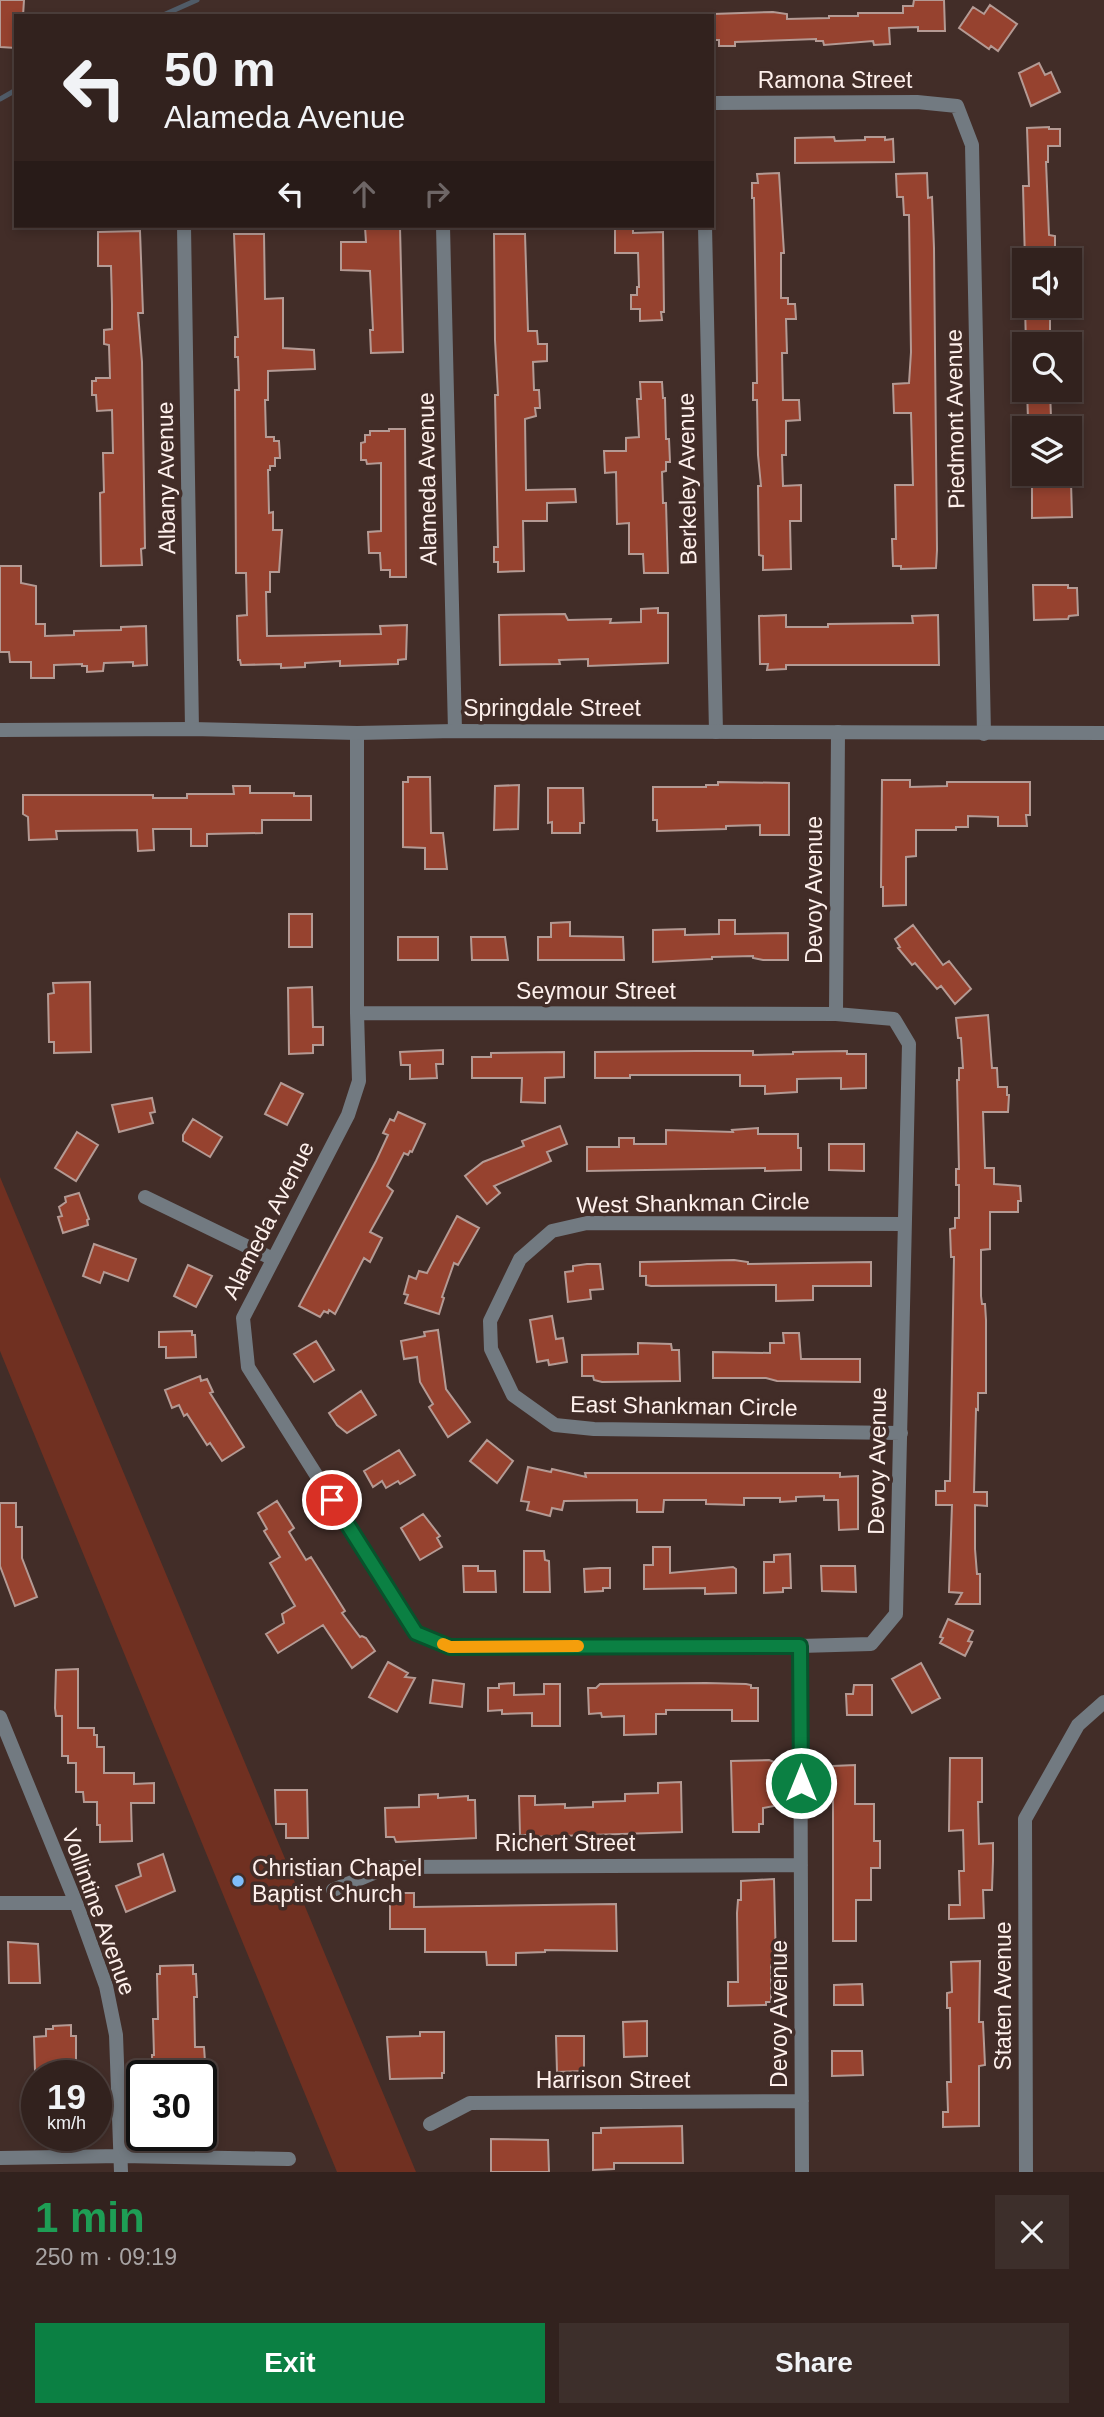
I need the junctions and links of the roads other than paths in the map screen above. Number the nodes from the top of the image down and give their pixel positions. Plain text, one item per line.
1 (714, 103) edge
2 (957, 106) joint
3 (184, 228) edge
4 (443, 228) edge
5 (705, 228) edge
6 (192, 729) junction
7 (0, 730) edge
8 (455, 731) junction
9 (716, 732) junction
10 (838, 732) junction
11 (357, 733) junction
12 (1104, 733) edge
13 (984, 734) junction
14 (357, 1013) junction
15 (836, 1014) junction
16 (145, 1197) dead end
17 (904, 1224) junction
18 (273, 1259) junction
19 (490, 1321) joint
20 (901, 1433) junction
21 (800, 1646) junction
22 (1104, 1702) edge
23 (0, 1717) edge
24 (802, 1865) junction
25 (333, 1890) dead end
26 (0, 1903) edge
27 (76, 1903) junction
28 (802, 2101) junction
29 (430, 2124) dead end
30 (121, 2156) junction
31 (0, 2158) edge
32 (289, 2158) dead end
33 (121, 2172) edge
34 (802, 2172) edge
35 (1026, 2172) edge

1 - 2 street, Ramona Street
2 - 13 street, Piedmont Avenue
3 - 6 street, Albany Avenue
4 - 8 street, Alameda Avenue
5 - 9 street, Berkeley Avenue
6 - 7 street, Springdale Street
6 - 11 street, Springdale Street
8 - 9 street, Springdale Street
8 - 11 street, Springdale Street
9 - 10 street, Springdale Street
10 - 13 street, Springdale Street
10 - 15 street, Devoy Avenue
11 - 14 street, Alameda Avenue
12 - 13 street, Springdale Street
14 - 15 street, Seymour Street
14 - 18 street, Alameda Avenue
15 - 17 street, Devoy Avenue
16 - 18 street
17 - 19 street, West Shankman Circle
17 - 20 street, Devoy Avenue
18 - 21 street, Alameda Avenue
19 - 20 street, East Shankman Circle
20 - 21 street, Devoy Avenue
21 - 24 street, Devoy Avenue
22 - 35 street, Staten Avenue
23 - 27 street, Vollintine Avenue
24 - 25 street, Richert Street
24 - 28 street, Devoy Avenue
26 - 27 street
27 - 30 street, Vollintine Avenue
28 - 29 street, Harrison Street
28 - 34 street, Devoy Avenue
30 - 31 street
30 - 32 street
30 - 33 street, Vollintine Avenue

